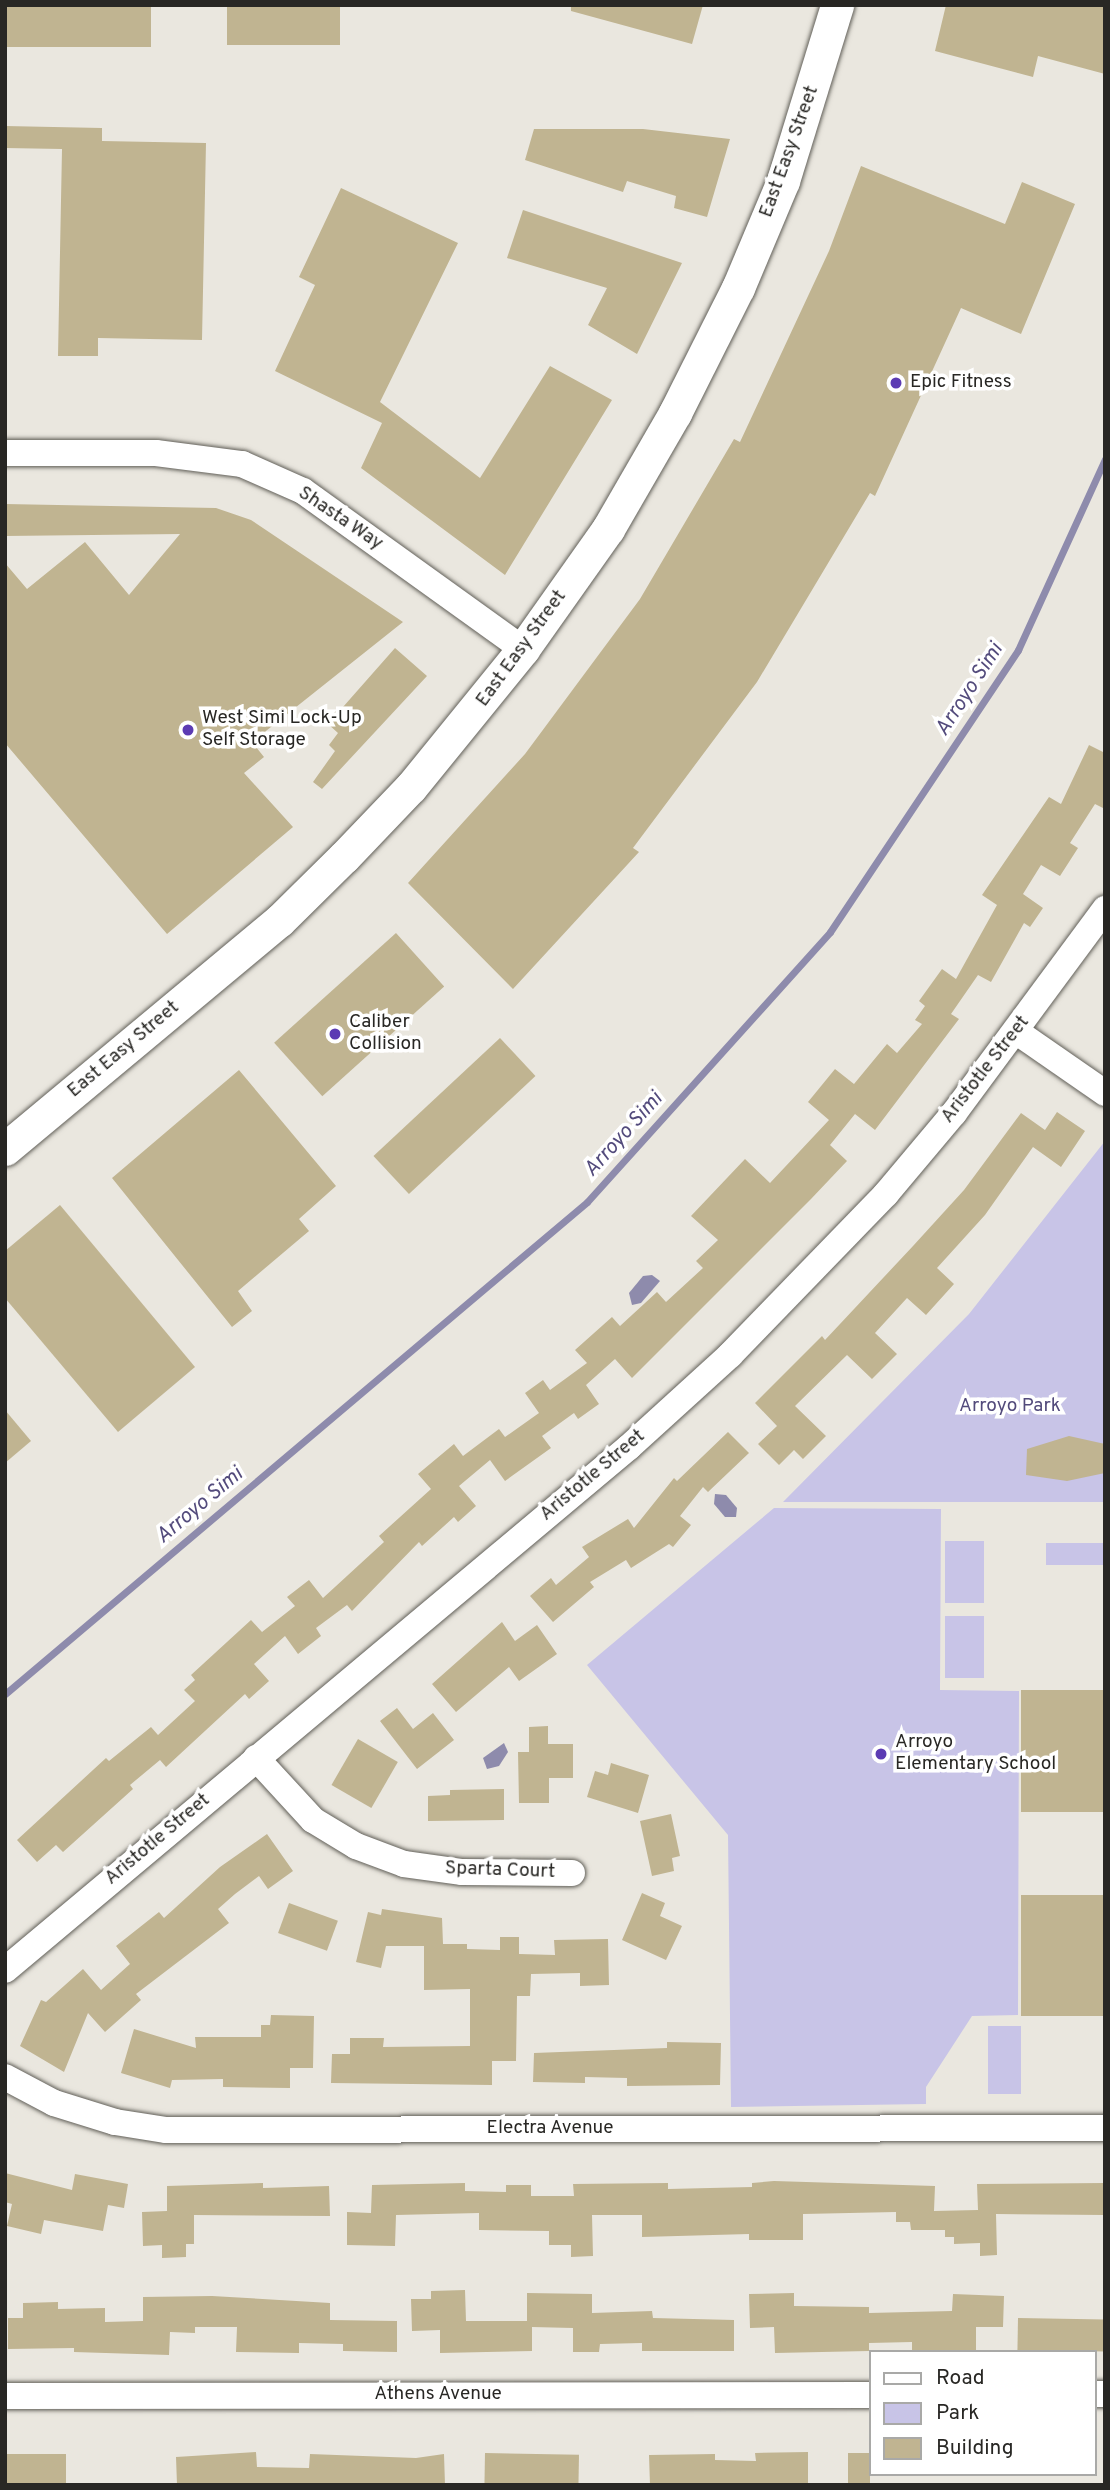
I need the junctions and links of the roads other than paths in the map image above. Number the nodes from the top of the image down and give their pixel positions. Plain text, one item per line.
1 (837, 5) edge
2 (5, 453) edge
3 (523, 649) junction
4 (1105, 909) edge
5 (1017, 1032) junction
6 (1105, 1093) edge
7 (5, 1149) edge
8 (256, 1758) junction
9 (572, 1873) dead end
10 (5, 1970) edge
11 (5, 2077) edge
12 (1105, 2128) edge
13 (869, 2395) edge
14 (5, 2396) edge

1 - 3 street, East Easy Street
2 - 3 street, Shasta Way
3 - 7 street, East Easy Street
4 - 5 street, Aristotle Street
5 - 6 street
5 - 8 street, Aristotle Street
8 - 9 street, Sparta Court
8 - 10 street, Aristotle Street
11 - 12 street, Electra Avenue
13 - 14 street, Athens Avenue

